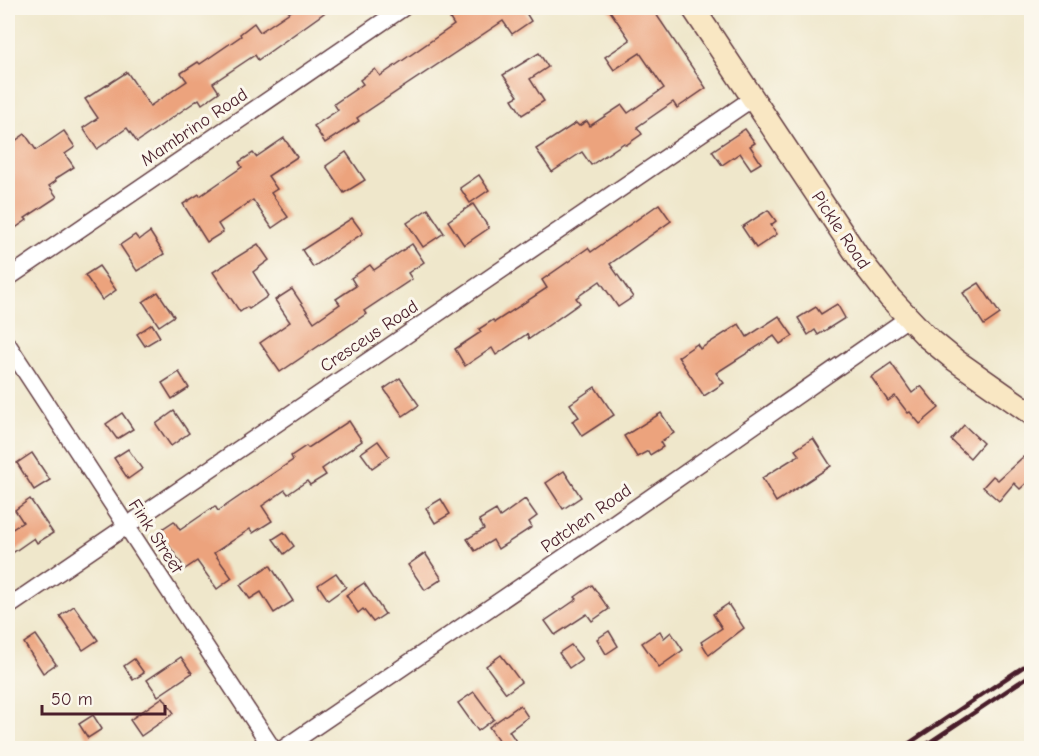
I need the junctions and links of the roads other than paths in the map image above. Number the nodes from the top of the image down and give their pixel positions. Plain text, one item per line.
1 (403, 8) edge
2 (693, 8) edge
3 (753, 98) junction
4 (8, 278) edge
5 (908, 318) junction
6 (8, 345) edge
7 (1032, 414) edge
8 (126, 525) junction
9 (8, 607) edge
10 (272, 748) edge
11 (284, 748) edge

1 - 4 street, Mambrino Road
2 - 3 street, Pickle Road
3 - 5 street, Pickle Road
3 - 8 street, Cresceus Road
5 - 7 street, Pickle Road
5 - 11 street, Patchen Road
6 - 8 street, Fink Street
8 - 9 street, Cresceus Road
8 - 10 street, Fink Street

